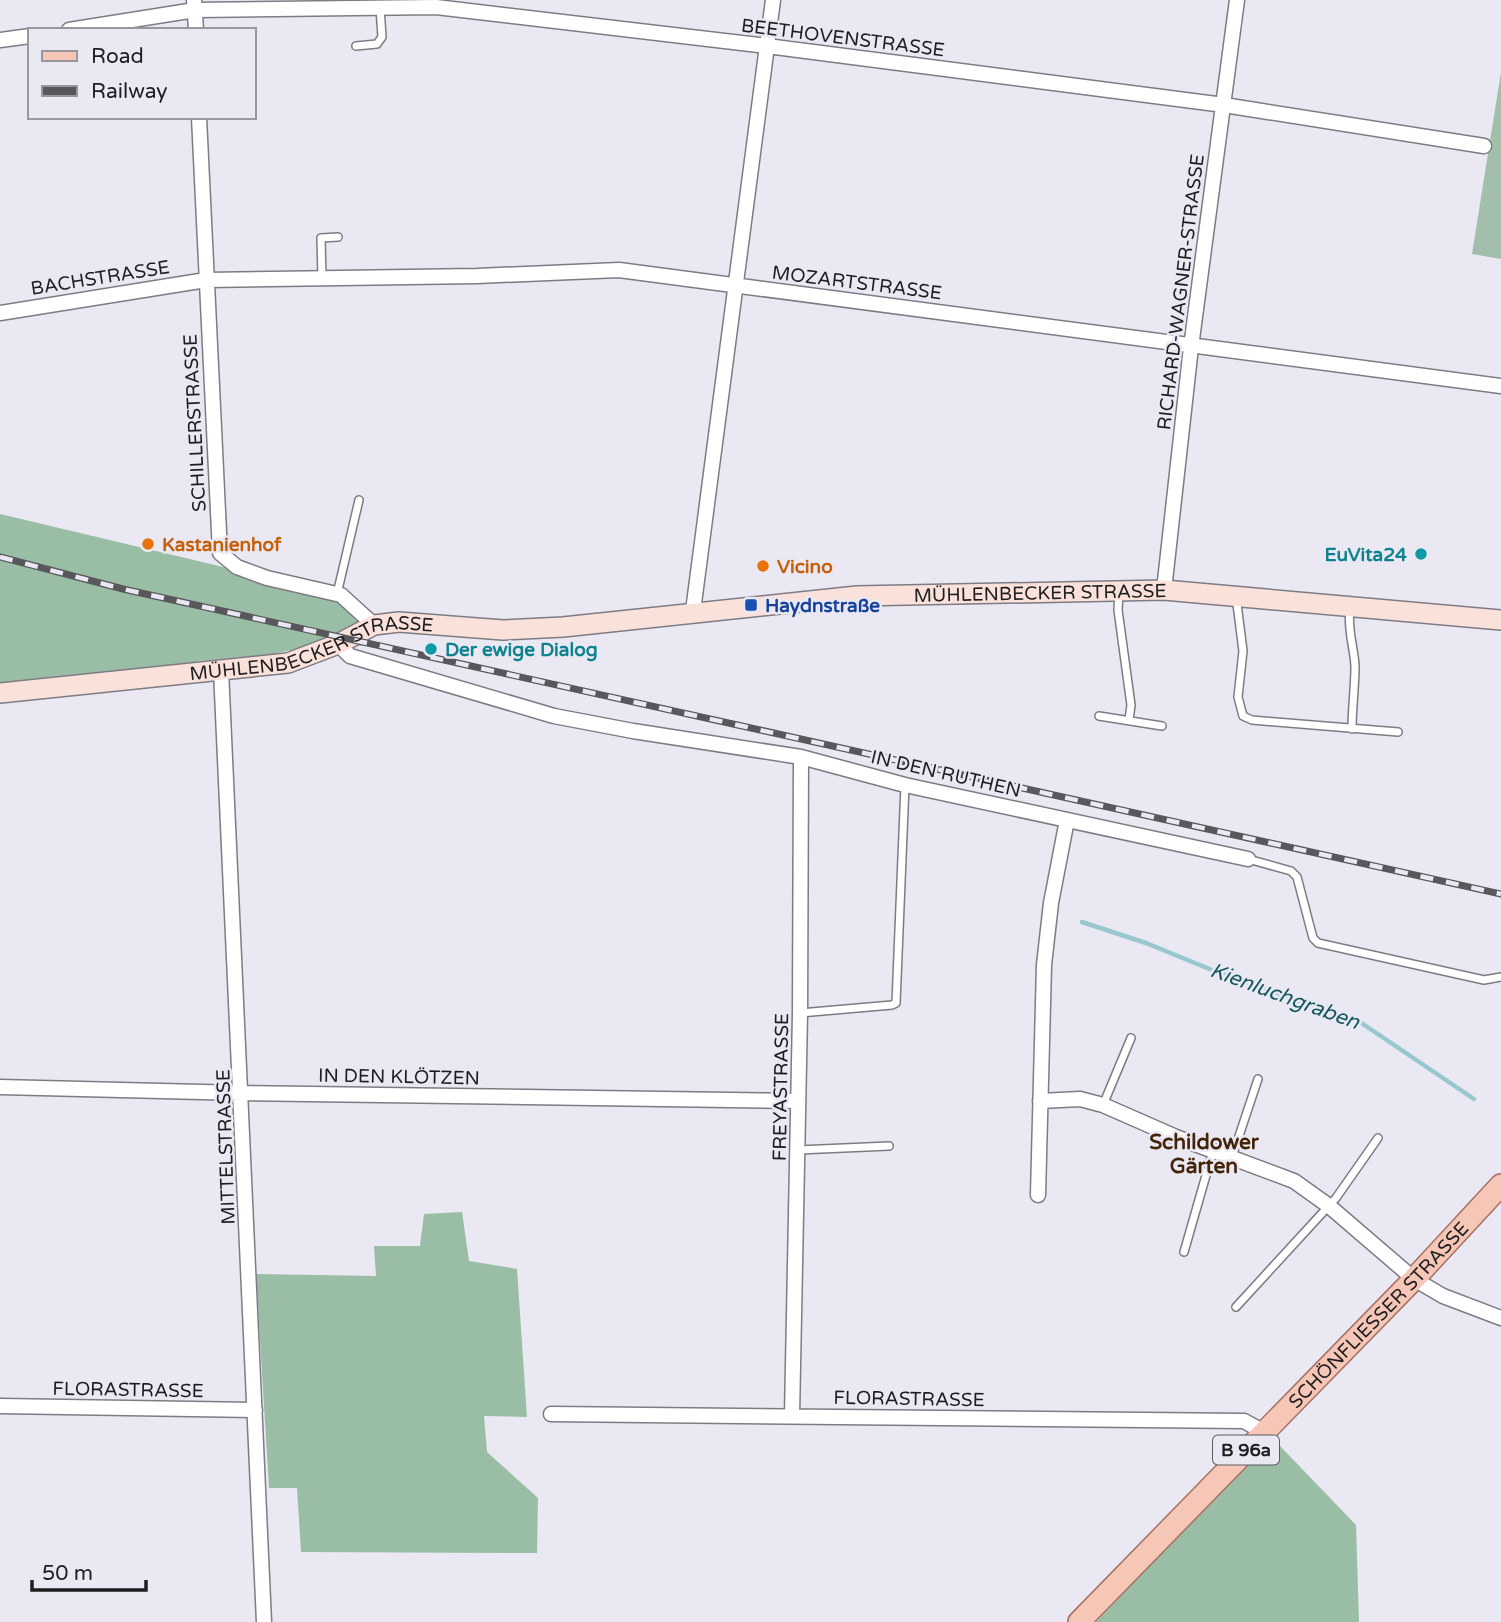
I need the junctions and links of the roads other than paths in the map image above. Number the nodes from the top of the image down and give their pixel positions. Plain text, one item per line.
1 (773, 0) edge
2 (1237, 0) edge
3 (195, 5) edge
4 (380, 8) junction
5 (79, 28) edge
6 (195, 28) edge
7 (28, 36) edge
8 (0, 40) edge
9 (356, 46) dead end
10 (767, 46) junction
11 (1224, 105) junction
12 (199, 119) edge
13 (1484, 146) dead end
14 (338, 237) dead end
15 (322, 278) junction
16 (206, 280) junction
17 (736, 286) junction
18 (0, 313) edge
19 (1191, 347) junction
20 (1501, 386) edge
21 (359, 500) dead end
22 (1119, 590) junction
23 (1164, 590) junction
24 (337, 594) junction
25 (1236, 596) junction
26 (1350, 605) junction
27 (693, 611) junction
28 (1501, 620) edge
29 (374, 625) junction
30 (338, 644) junction
31 (221, 670) junction
32 (0, 693) edge
33 (1099, 716) dead end
34 (1129, 720) junction
35 (1162, 726) dead end
36 (1352, 729) junction
37 (1398, 732) dead end
38 (802, 757) junction
39 (905, 785) junction
40 (1067, 820) junction
41 (1248, 859) joint
42 (1501, 977) edge
43 (800, 1013) junction
44 (1132, 1038) dead end
45 (1258, 1079) dead end
46 (0, 1087) edge
47 (242, 1093) junction
48 (798, 1101) junction
49 (1040, 1101) junction
50 (1103, 1105) junction
51 (1378, 1138) dead end
52 (888, 1146) dead end
53 (798, 1150) junction
54 (1213, 1151) junction
55 (1232, 1158) junction
56 (1501, 1185) edge
57 (1038, 1195) dead end
58 (1329, 1206) junction
59 (1184, 1252) dead end
60 (1414, 1279) junction
61 (1236, 1307) dead end
62 (1501, 1318) edge
63 (0, 1406) edge
64 (255, 1410) junction
65 (551, 1414) dead end
66 (792, 1416) junction
67 (1264, 1432) junction
68 (264, 1622) edge
69 (1079, 1622) edge

1 - 10 street
2 - 11 street, RICHARD-WAGNER-STRASSE
3 - 4 street, BEETHOVENSTRASSE
3 - 5 street, BEETHOVENSTRASSE
3 - 6 street
4 - 9 lane
4 - 10 street, BEETHOVENSTRASSE
7 - 8 street
10 - 11 street, BEETHOVENSTRASSE
10 - 17 street
11 - 13 street, BEETHOVENSTRASSE
11 - 19 street, RICHARD-WAGNER-STRASSE
12 - 16 street, SCHILLERSTRASSE
14 - 15 lane
15 - 16 street, MOZARTSTRASSE
15 - 17 street, MOZARTSTRASSE
16 - 18 street, BACHSTRASSE
16 - 24 street, SCHILLERSTRASSE
17 - 19 street, MOZARTSTRASSE
17 - 27 street
19 - 20 street, MOZARTSTRASSE
19 - 23 street, RICHARD-WAGNER-STRASSE
21 - 24 lane
22 - 23 main road, MÜHLENBECKER STRASSE
22 - 27 main road, MÜHLENBECKER STRASSE
22 - 34 lane
23 - 25 main road, MÜHLENBECKER STRASSE
24 - 29 street, SCHILLERSTRASSE
25 - 26 main road, MÜHLENBECKER STRASSE
25 - 36 lane
26 - 28 main road, MÜHLENBECKER STRASSE
26 - 36 lane
27 - 29 main road, MÜHLENBECKER STRASSE
29 - 30 main road, MÜHLENBECKER STRASSE
30 - 31 main road, MÜHLENBECKER STRASSE
30 - 38 street, IN DEN RUTHEN
31 - 32 main road, MÜHLENBECKER STRASSE
31 - 47 street, MITTELSTRASSE
33 - 34 lane
34 - 35 lane
36 - 37 lane
38 - 39 street, IN DEN RUTHEN
38 - 43 street, FREYASTRASSE
39 - 40 street, IN DEN RUTHEN
39 - 43 lane
40 - 41 street, IN DEN RUTHEN
40 - 49 street
41 - 42 lane, IN DEN RUTHEN
43 - 48 street, FREYASTRASSE
44 - 50 lane
45 - 55 lane
46 - 47 street, IN DEN KLÖTZEN
47 - 48 street, IN DEN KLÖTZEN
47 - 64 street, MITTELSTRASSE
48 - 53 street, FREYASTRASSE
49 - 50 street
49 - 57 street
50 - 54 street
51 - 58 lane
52 - 53 lane
53 - 66 street, FREYASTRASSE
54 - 55 street
54 - 59 lane
55 - 58 street
56 - 60 main road, SCHÖNFLIESSER STRASSE / B 96a
58 - 60 street
58 - 61 lane
60 - 62 street
60 - 67 main road, SCHÖNFLIESSER STRASSE / B 96a
63 - 64 street, FLORASTRASSE
64 - 68 street, MITTELSTRASSE
65 - 66 street, FLORASTRASSE
66 - 67 street, FLORASTRASSE
67 - 69 main road, SCHÖNFLIESSER STRASSE / B 96a

